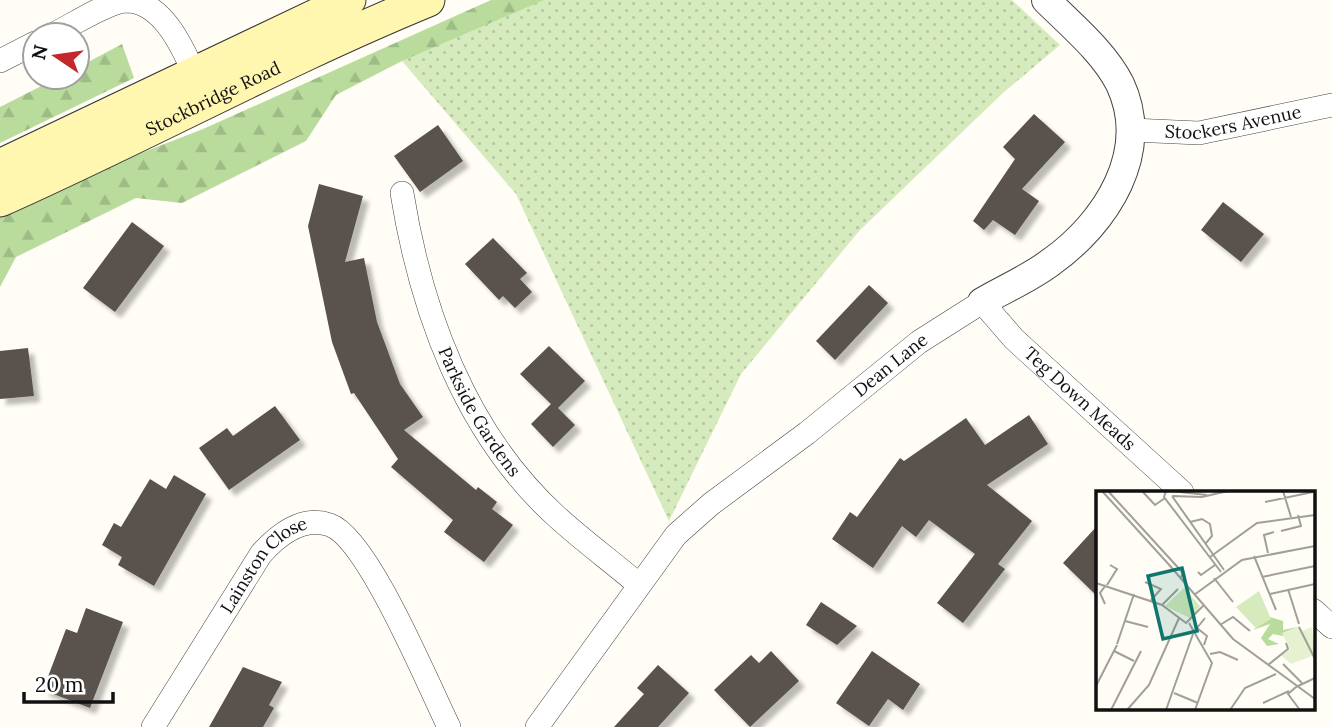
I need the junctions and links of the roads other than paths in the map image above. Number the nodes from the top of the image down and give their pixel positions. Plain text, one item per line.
1 (349, 0) edge
2 (428, 0) edge
3 (1046, 0) edge
4 (81, 21) edge
5 (21, 50) edge
6 (0, 61) edge
7 (200, 86) junction
8 (1332, 106) edge
9 (1132, 130) junction
10 (0, 166) edge
11 (402, 193) dead end
12 (0, 200) edge
13 (982, 302) junction
14 (1181, 491) edge
15 (638, 584) junction
16 (1314, 611) edge
17 (1332, 627) edge
18 (153, 727) edge
19 (449, 727) edge
20 (537, 727) edge

1 - 7 main road, Stockbridge Road
2 - 7 main road, Stockbridge Road
3 - 9 street, Dean Lane
4 - 7 street
5 - 6 street
7 - 10 main road, Stockbridge Road
7 - 12 main road, Stockbridge Road
8 - 9 street, Stockers Avenue
9 - 13 street, Dean Lane
11 - 15 street, Parkside Gardens
13 - 14 street, Teg Down Meads
13 - 15 street, Dean Lane
15 - 20 street, Dean Lane
16 - 17 street
18 - 19 street, Lainston Close

